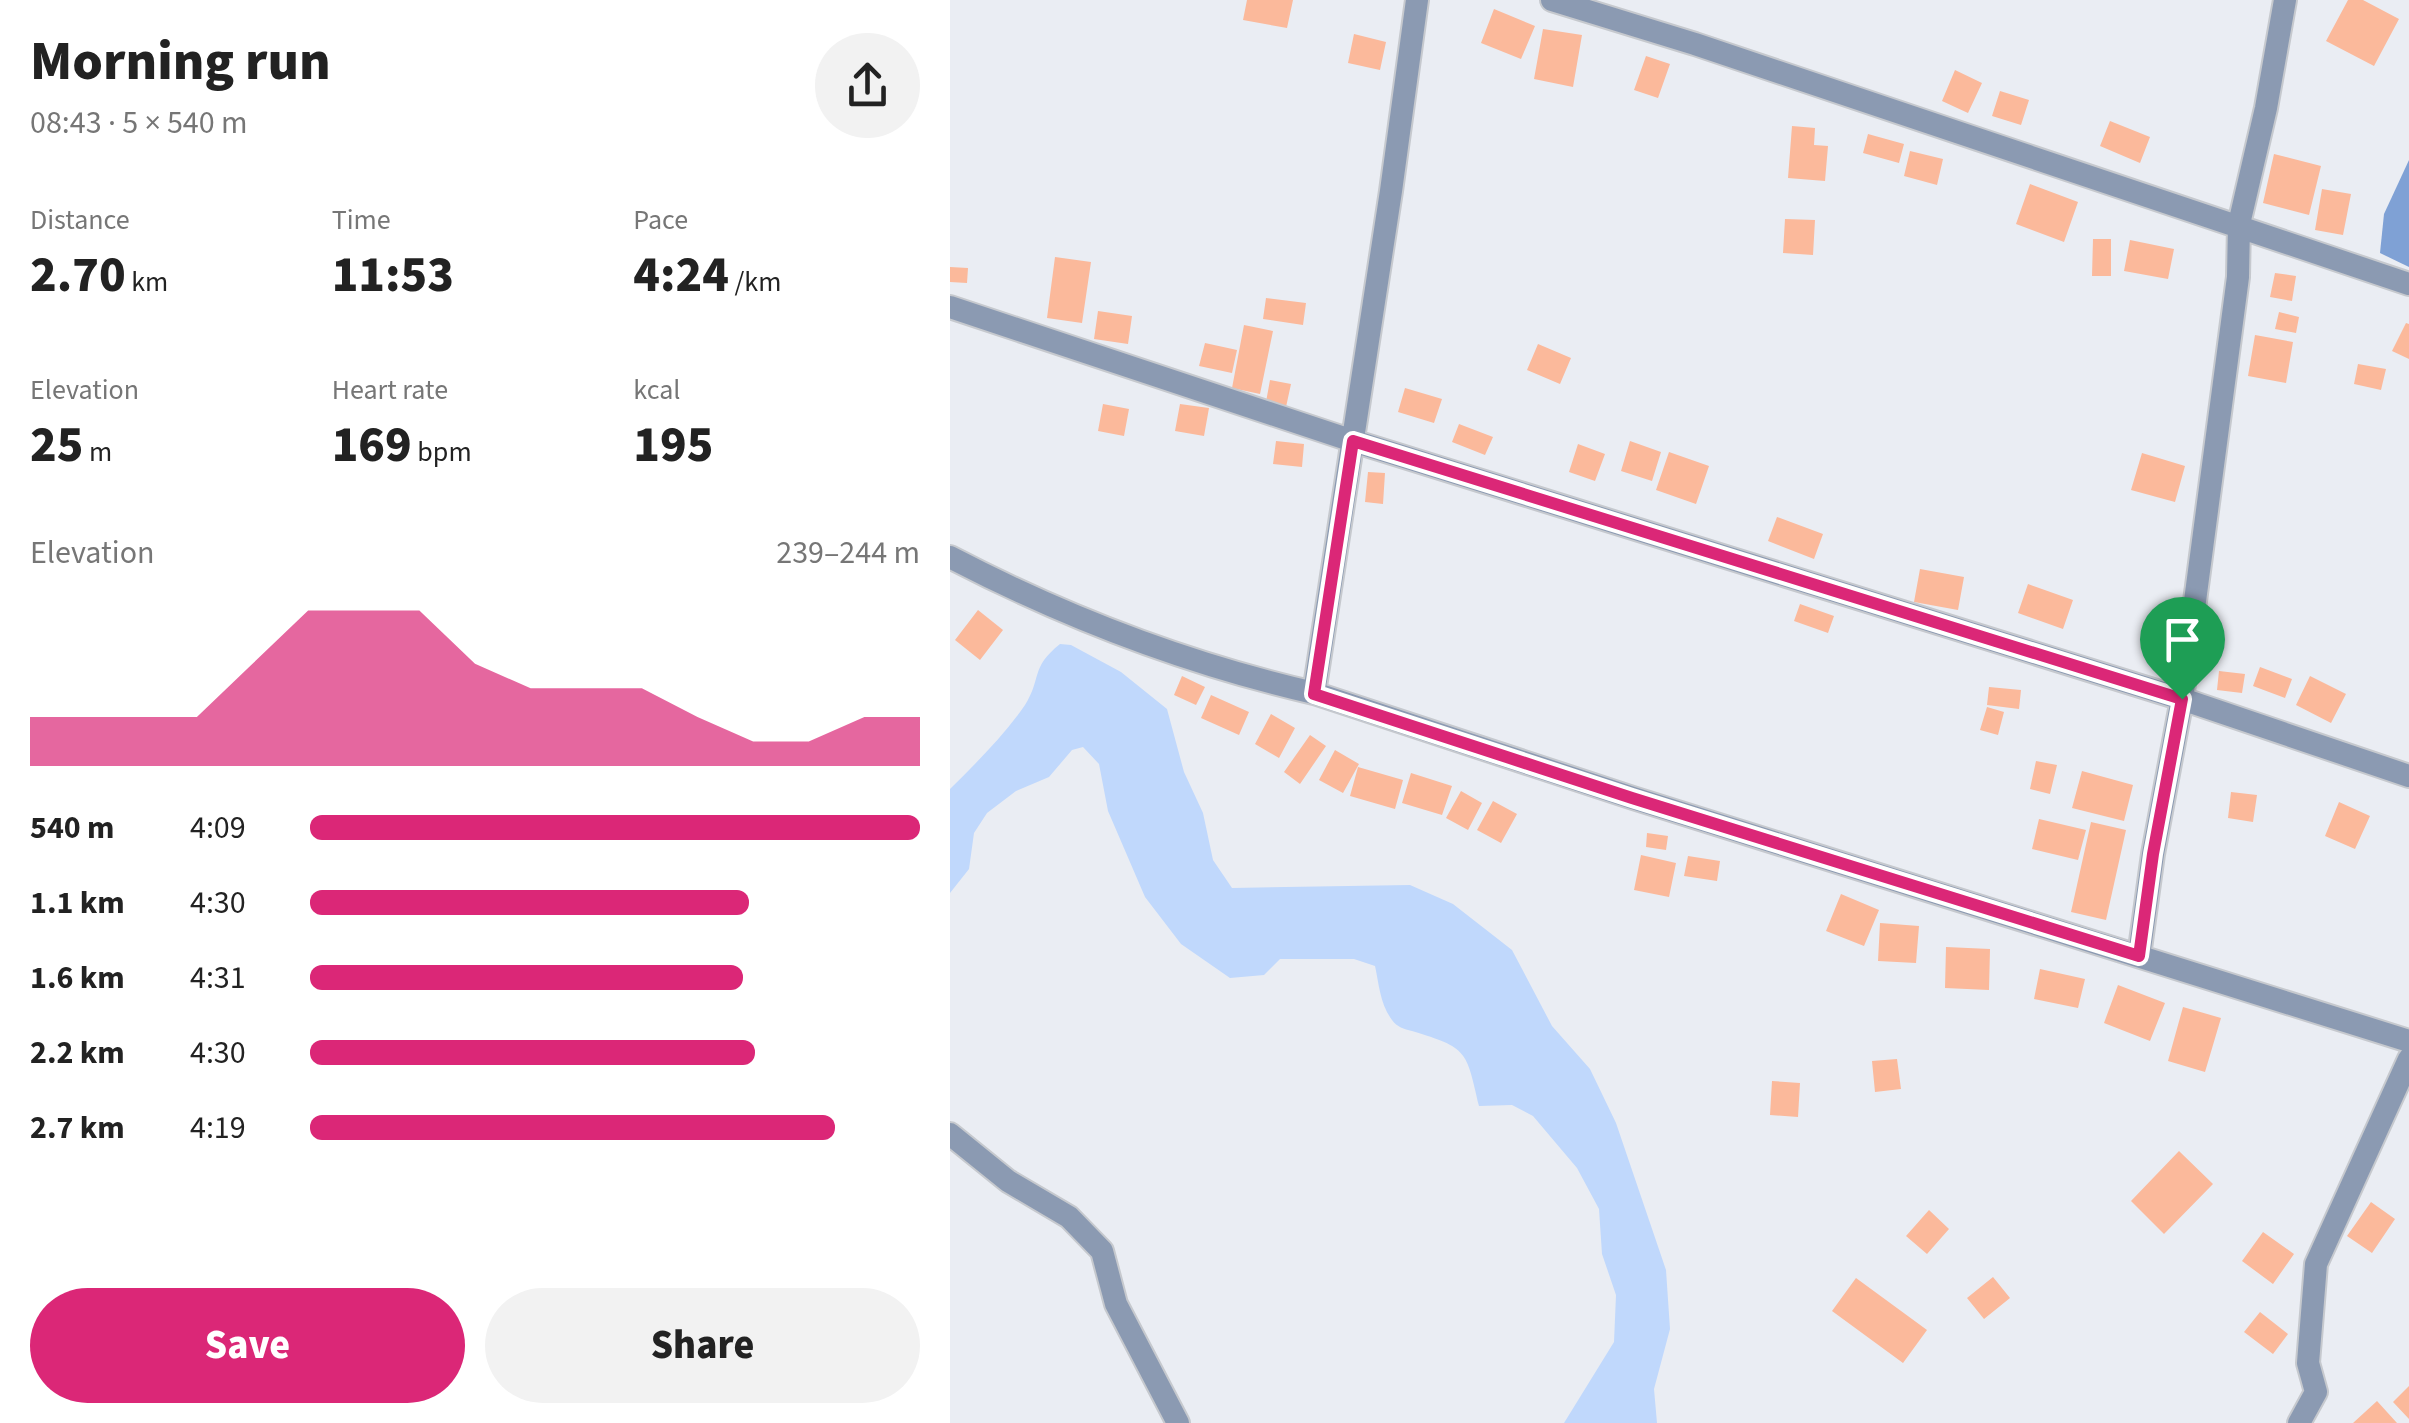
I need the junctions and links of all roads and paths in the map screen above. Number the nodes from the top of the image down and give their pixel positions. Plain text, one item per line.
1 (1416, 0) edge
2 (1552, 0) edge
3 (2285, 0) edge
4 (2239, 224) junction
5 (2409, 284) edge
6 (950, 307) edge
7 (1353, 441) junction
8 (950, 558) edge
9 (1314, 694) junction
10 (2182, 699) junction
11 (2409, 776) edge
12 (2139, 956) junction
13 (2409, 1042) edge
14 (2409, 1060) edge
15 (950, 1134) edge
16 (1178, 1423) edge
17 (2300, 1423) edge

1 - 7 street
2 - 4 street
3 - 4 street
4 - 5 street
4 - 10 street
6 - 7 street
7 - 9 street
7 - 10 street
8 - 9 street
9 - 12 street
10 - 11 street
10 - 12 street
12 - 13 street
14 - 17 street
15 - 16 street

